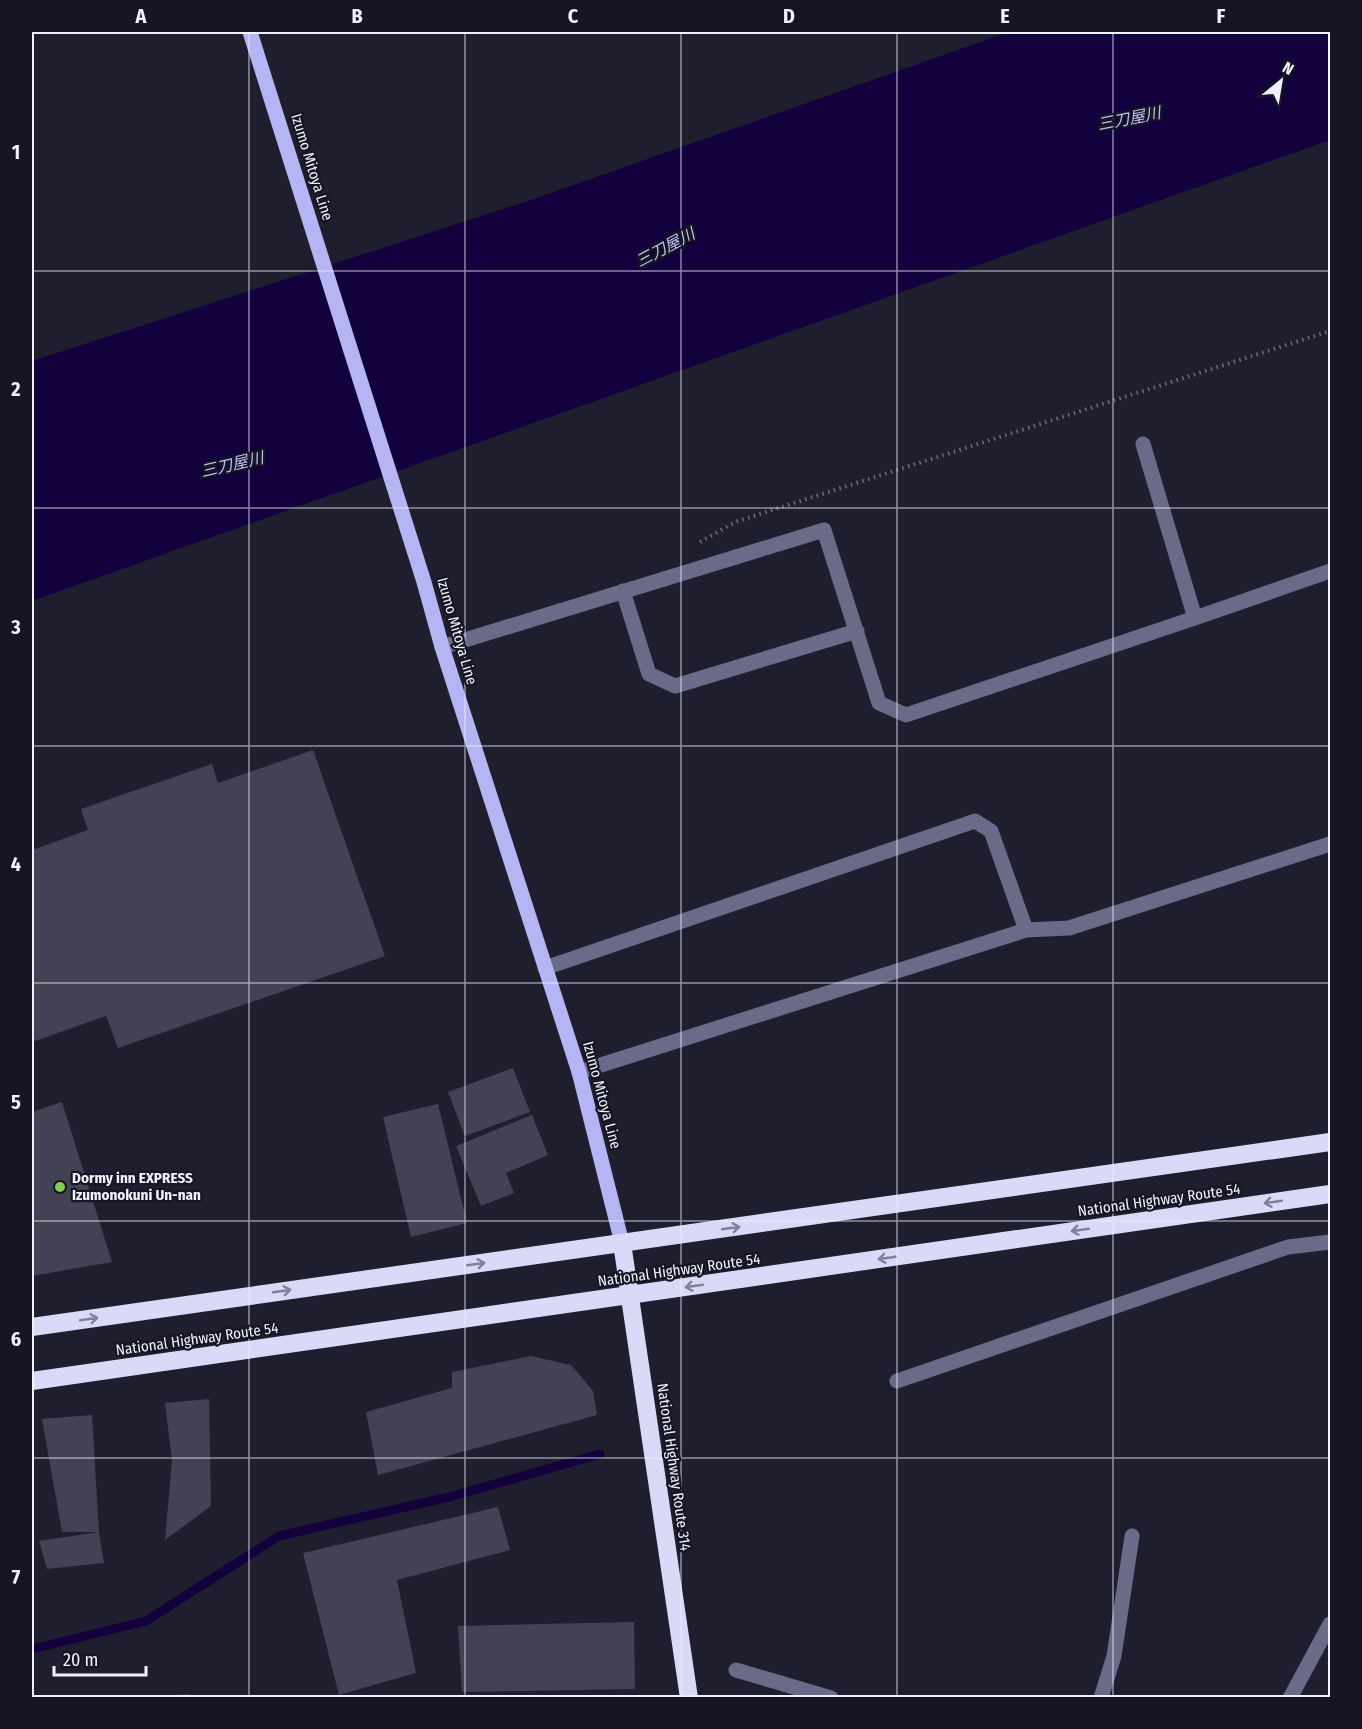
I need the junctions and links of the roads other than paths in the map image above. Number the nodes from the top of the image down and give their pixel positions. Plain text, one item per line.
1 (250, 32) edge
2 (1143, 444) dead end
3 (1330, 571) edge
4 (623, 591) junction
5 (1195, 618) junction
6 (857, 631) junction
7 (442, 647) junction
8 (1330, 844) edge
9 (1026, 930) junction
10 (545, 968) junction
11 (579, 1072) junction
12 (1330, 1143) edge
13 (1330, 1194) edge
14 (1330, 1242) edge
15 (622, 1243) junction
16 (631, 1295) junction
17 (32, 1327) edge
18 (32, 1381) edge
19 (897, 1381) dead end
20 (1132, 1536) dead end
21 (1330, 1624) edge
22 (736, 1670) dead end
23 (689, 1698) edge
24 (831, 1698) edge
25 (1101, 1698) edge
26 (1290, 1698) edge

1 - 7 main road, Izumo Mitoya Line
2 - 5 street
3 - 5 street
4 - 6 street
4 - 6 street
4 - 7 street
5 - 6 street
7 - 10 main road, Izumo Mitoya Line
8 - 9 street
9 - 10 street
9 - 11 street
10 - 11 main road, Izumo Mitoya Line
11 - 15 main road, Izumo Mitoya Line
15 -> 12 highway
13 -> 16 highway, National Highway Route 54
14 - 19 street
15 - 16 highway, National Highway Route 314
17 -> 15 highway
16 - 18 highway, National Highway Route 54
16 - 23 highway, National Highway Route 314
20 - 25 street
21 - 26 street
22 - 24 street

